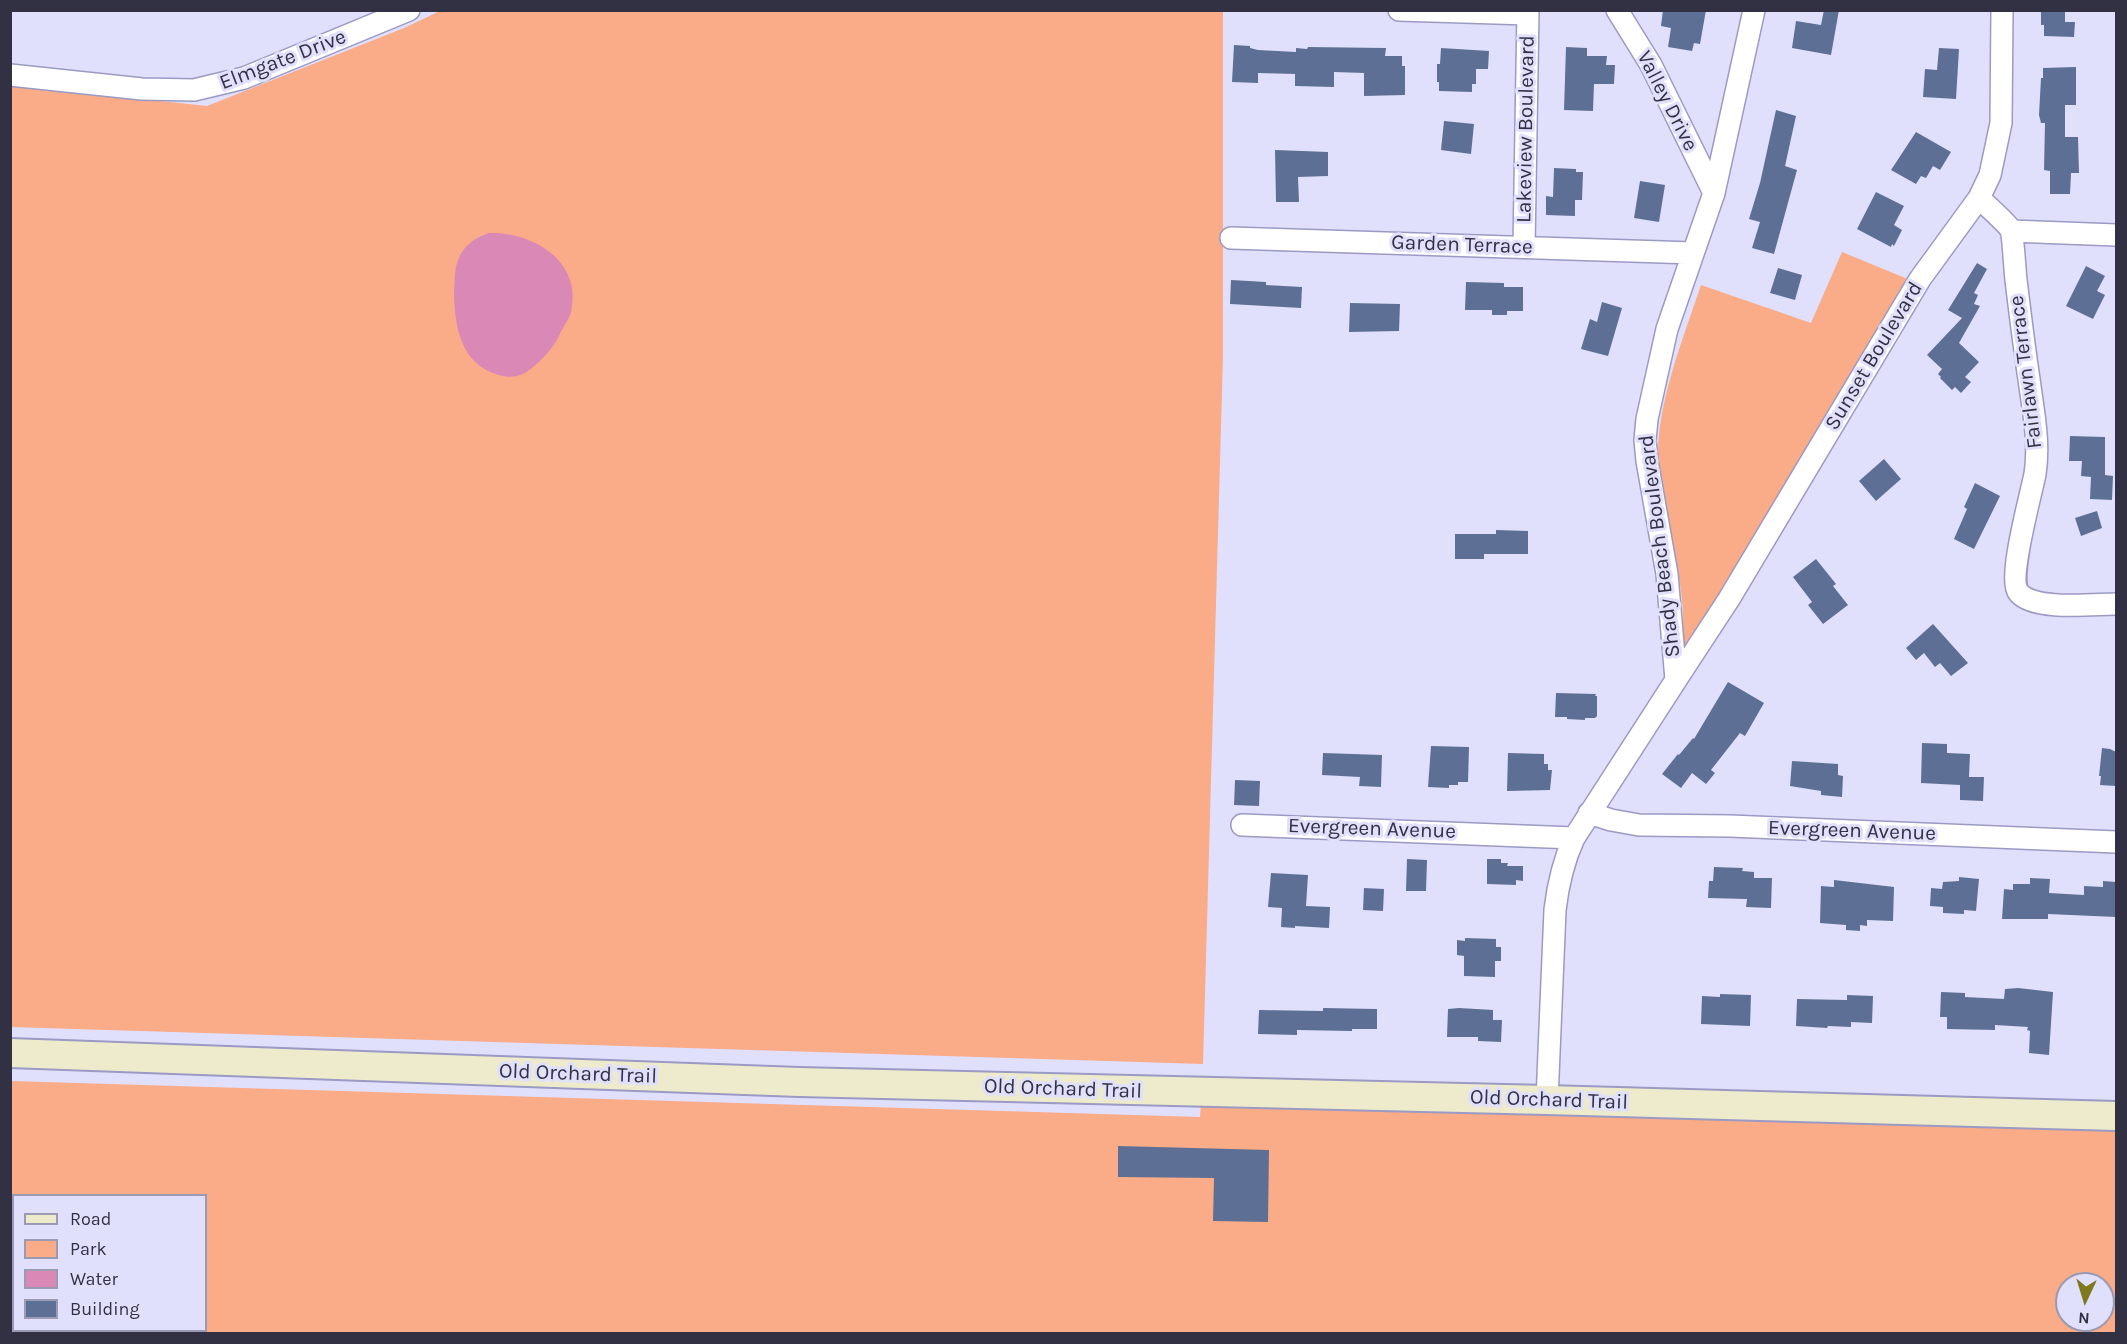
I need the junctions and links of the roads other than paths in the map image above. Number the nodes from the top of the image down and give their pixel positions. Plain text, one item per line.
1 (409, 10) edge
2 (1399, 10) edge
3 (1617, 10) edge
4 (1754, 10) edge
5 (2002, 10) edge
6 (1528, 12) edge
7 (10, 75) edge
8 (1714, 193) junction
9 (1979, 198) junction
10 (2011, 231) junction
11 (2116, 235) edge
12 (1231, 238) dead end
13 (1524, 247) junction
14 (1693, 253) junction
15 (2116, 604) edge
16 (1676, 680) junction
17 (1589, 813) junction
18 (1242, 825) dead end
19 (1574, 838) junction
20 (2116, 842) edge
21 (10, 1053) edge
22 (1547, 1100) junction
23 (2116, 1116) edge

1 - 7 street, Elmgate Drive
2 - 6 street
3 - 8 street, Valley Drive
4 - 8 street
5 - 9 street, Sunset Boulevard
6 - 13 street, Lakeview Boulevard
8 - 14 street, Shady Beach Boulevard
9 - 10 street
9 - 16 street, Sunset Boulevard
10 - 11 street
10 - 15 street, Fairlawn Terrace
12 - 13 street, Garden Terrace
13 - 14 street, Garden Terrace
14 - 16 street, Shady Beach Boulevard
16 - 17 street, Shady Beach Boulevard
17 - 19 street, Shady Beach Boulevard
17 - 20 street, Evergreen Avenue
18 - 19 street, Evergreen Avenue
19 - 22 street, Shady Beach Boulevard
21 - 22 street, Old Orchard Trail
22 - 23 street, Old Orchard Trail

